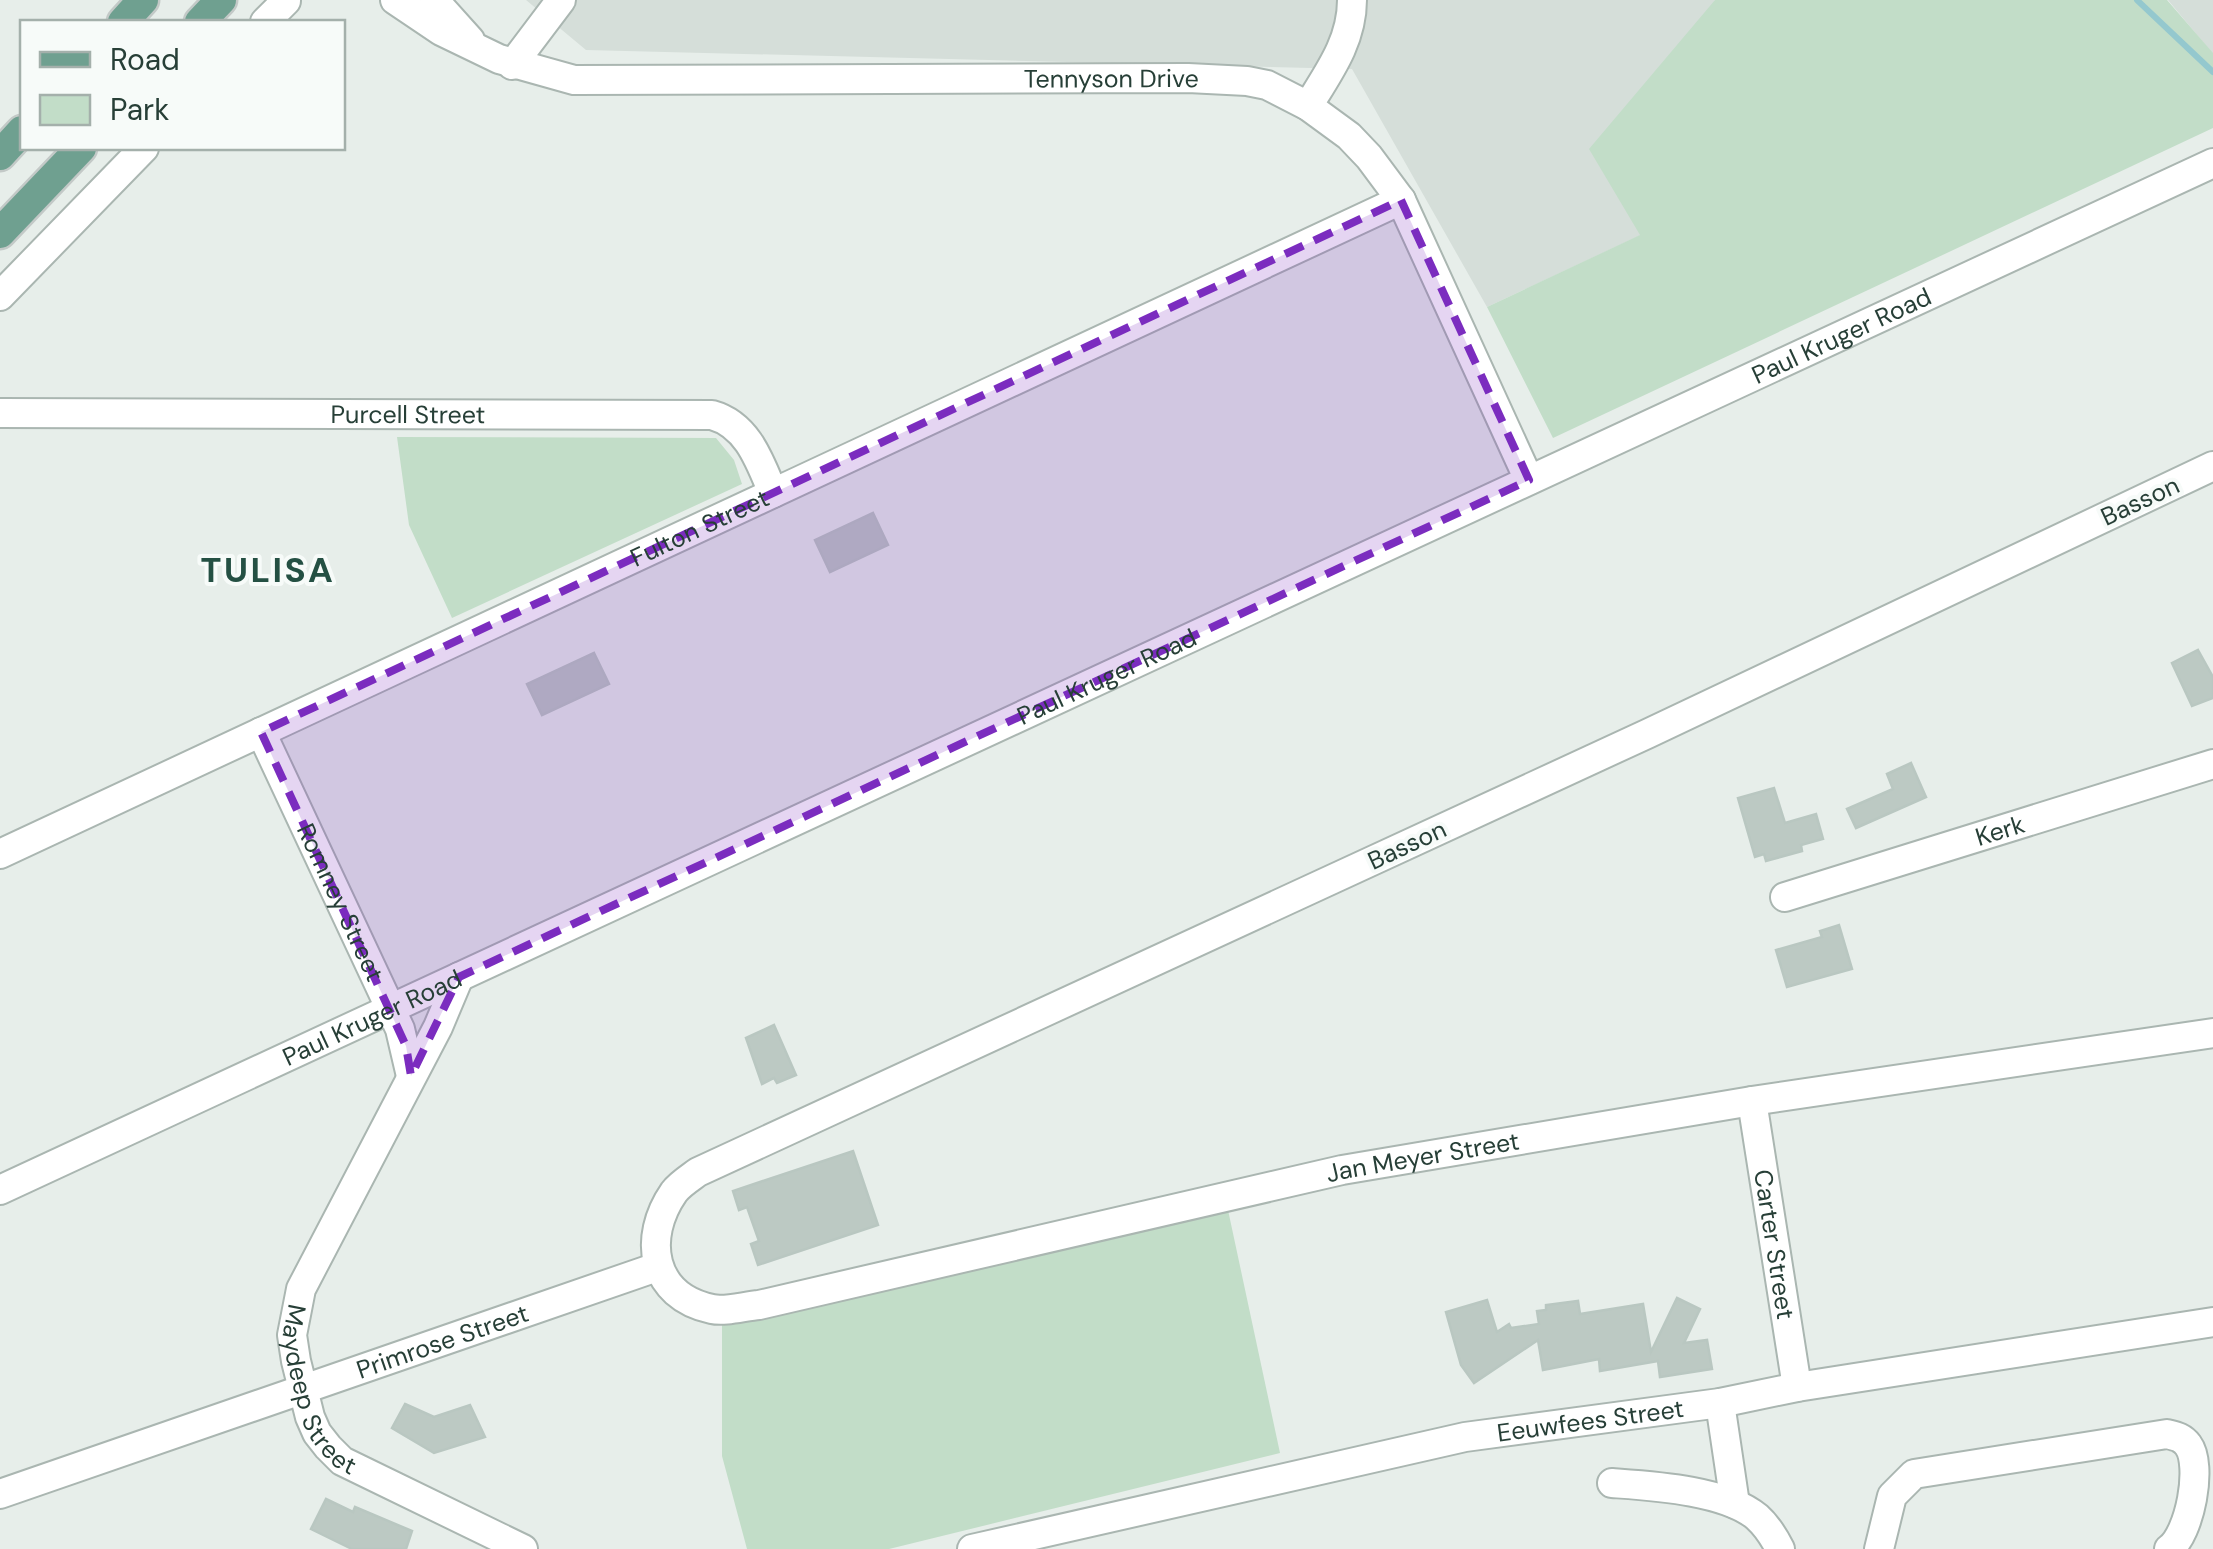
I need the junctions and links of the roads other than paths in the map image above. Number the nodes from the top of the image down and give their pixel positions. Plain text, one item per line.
1 (143, 0) edge
2 (221, 0) edge
3 (395, 0) edge
4 (434, 0) edge
5 (1352, 0) edge
6 (286, 1) edge
7 (551, 3) edge
8 (124, 20) edge
9 (202, 20) edge
10 (267, 20) edge
11 (474, 45) junction
12 (512, 64) junction
13 (1308, 106) junction
14 (20, 133) edge
15 (79, 150) edge
16 (142, 150) edge
17 (0, 155) edge
18 (2210, 168) edge
19 (1401, 200) junction
20 (0, 233) edge
21 (0, 296) edge
22 (0, 413) edge
23 (2213, 466) edge
24 (1529, 480) junction
25 (772, 493) junction
26 (261, 732) junction
27 (2213, 764) edge
28 (0, 854) edge
29 (1785, 897) dead end
30 (459, 977) junction
31 (389, 1010) junction
32 (2213, 1033) edge
33 (411, 1076) junction
34 (1752, 1102) junction
35 (0, 1190) edge
36 (657, 1267) junction
37 (2213, 1322) edge
38 (1797, 1387) junction
39 (302, 1388) junction
40 (1720, 1403) junction
41 (1612, 1483) dead end
42 (0, 1494) edge
43 (1735, 1504) junction
44 (1062, 1539) edge
45 (523, 1549) edge
46 (972, 1549) edge
47 (1780, 1549) edge
48 (1879, 1549) edge
49 (2169, 1549) edge

1 - 8 main road
2 - 9 main road
3 - 11 street, Tennyson Drive
4 - 11 street, Tennyson Drive
5 - 13 street
6 - 10 street
7 - 12 street
11 - 12 street, Tennyson Drive
12 - 13 street, Tennyson Drive
13 - 19 street, Tennyson Drive
14 - 17 main road
15 - 20 main road
16 - 21 street
18 - 24 street, Paul Kruger Road
19 - 24 street, Tennyson Drive
19 - 25 street, Fulton Street
22 - 25 street, Purcell Street
23 - 36 street, Basson
24 - 30 street, Paul Kruger Road
25 - 26 street, Fulton Street
26 - 28 street, Fulton Street
26 - 31 street, Romney Street
27 - 29 street, Kerk
30 - 31 street, Paul Kruger Road
30 - 33 street, Maydeep Street
31 - 33 street, Romney Street
31 - 35 street, Paul Kruger Road
32 - 34 street, Jan Meyer Street
33 - 39 street, Maydeep Street
34 - 36 street, Jan Meyer Street
34 - 38 street, Carter Street
36 - 39 street, Primrose Street
37 - 38 street, Eeuwfees Street
38 - 40 street, Eeuwfees Street
39 - 42 street, Primrose Street
39 - 45 street, Maydeep Street
40 - 43 street
40 - 44 street, Eeuwfees Street
41 - 43 street
43 - 47 street
44 - 46 street, Eeuwfees Street
48 - 49 street

